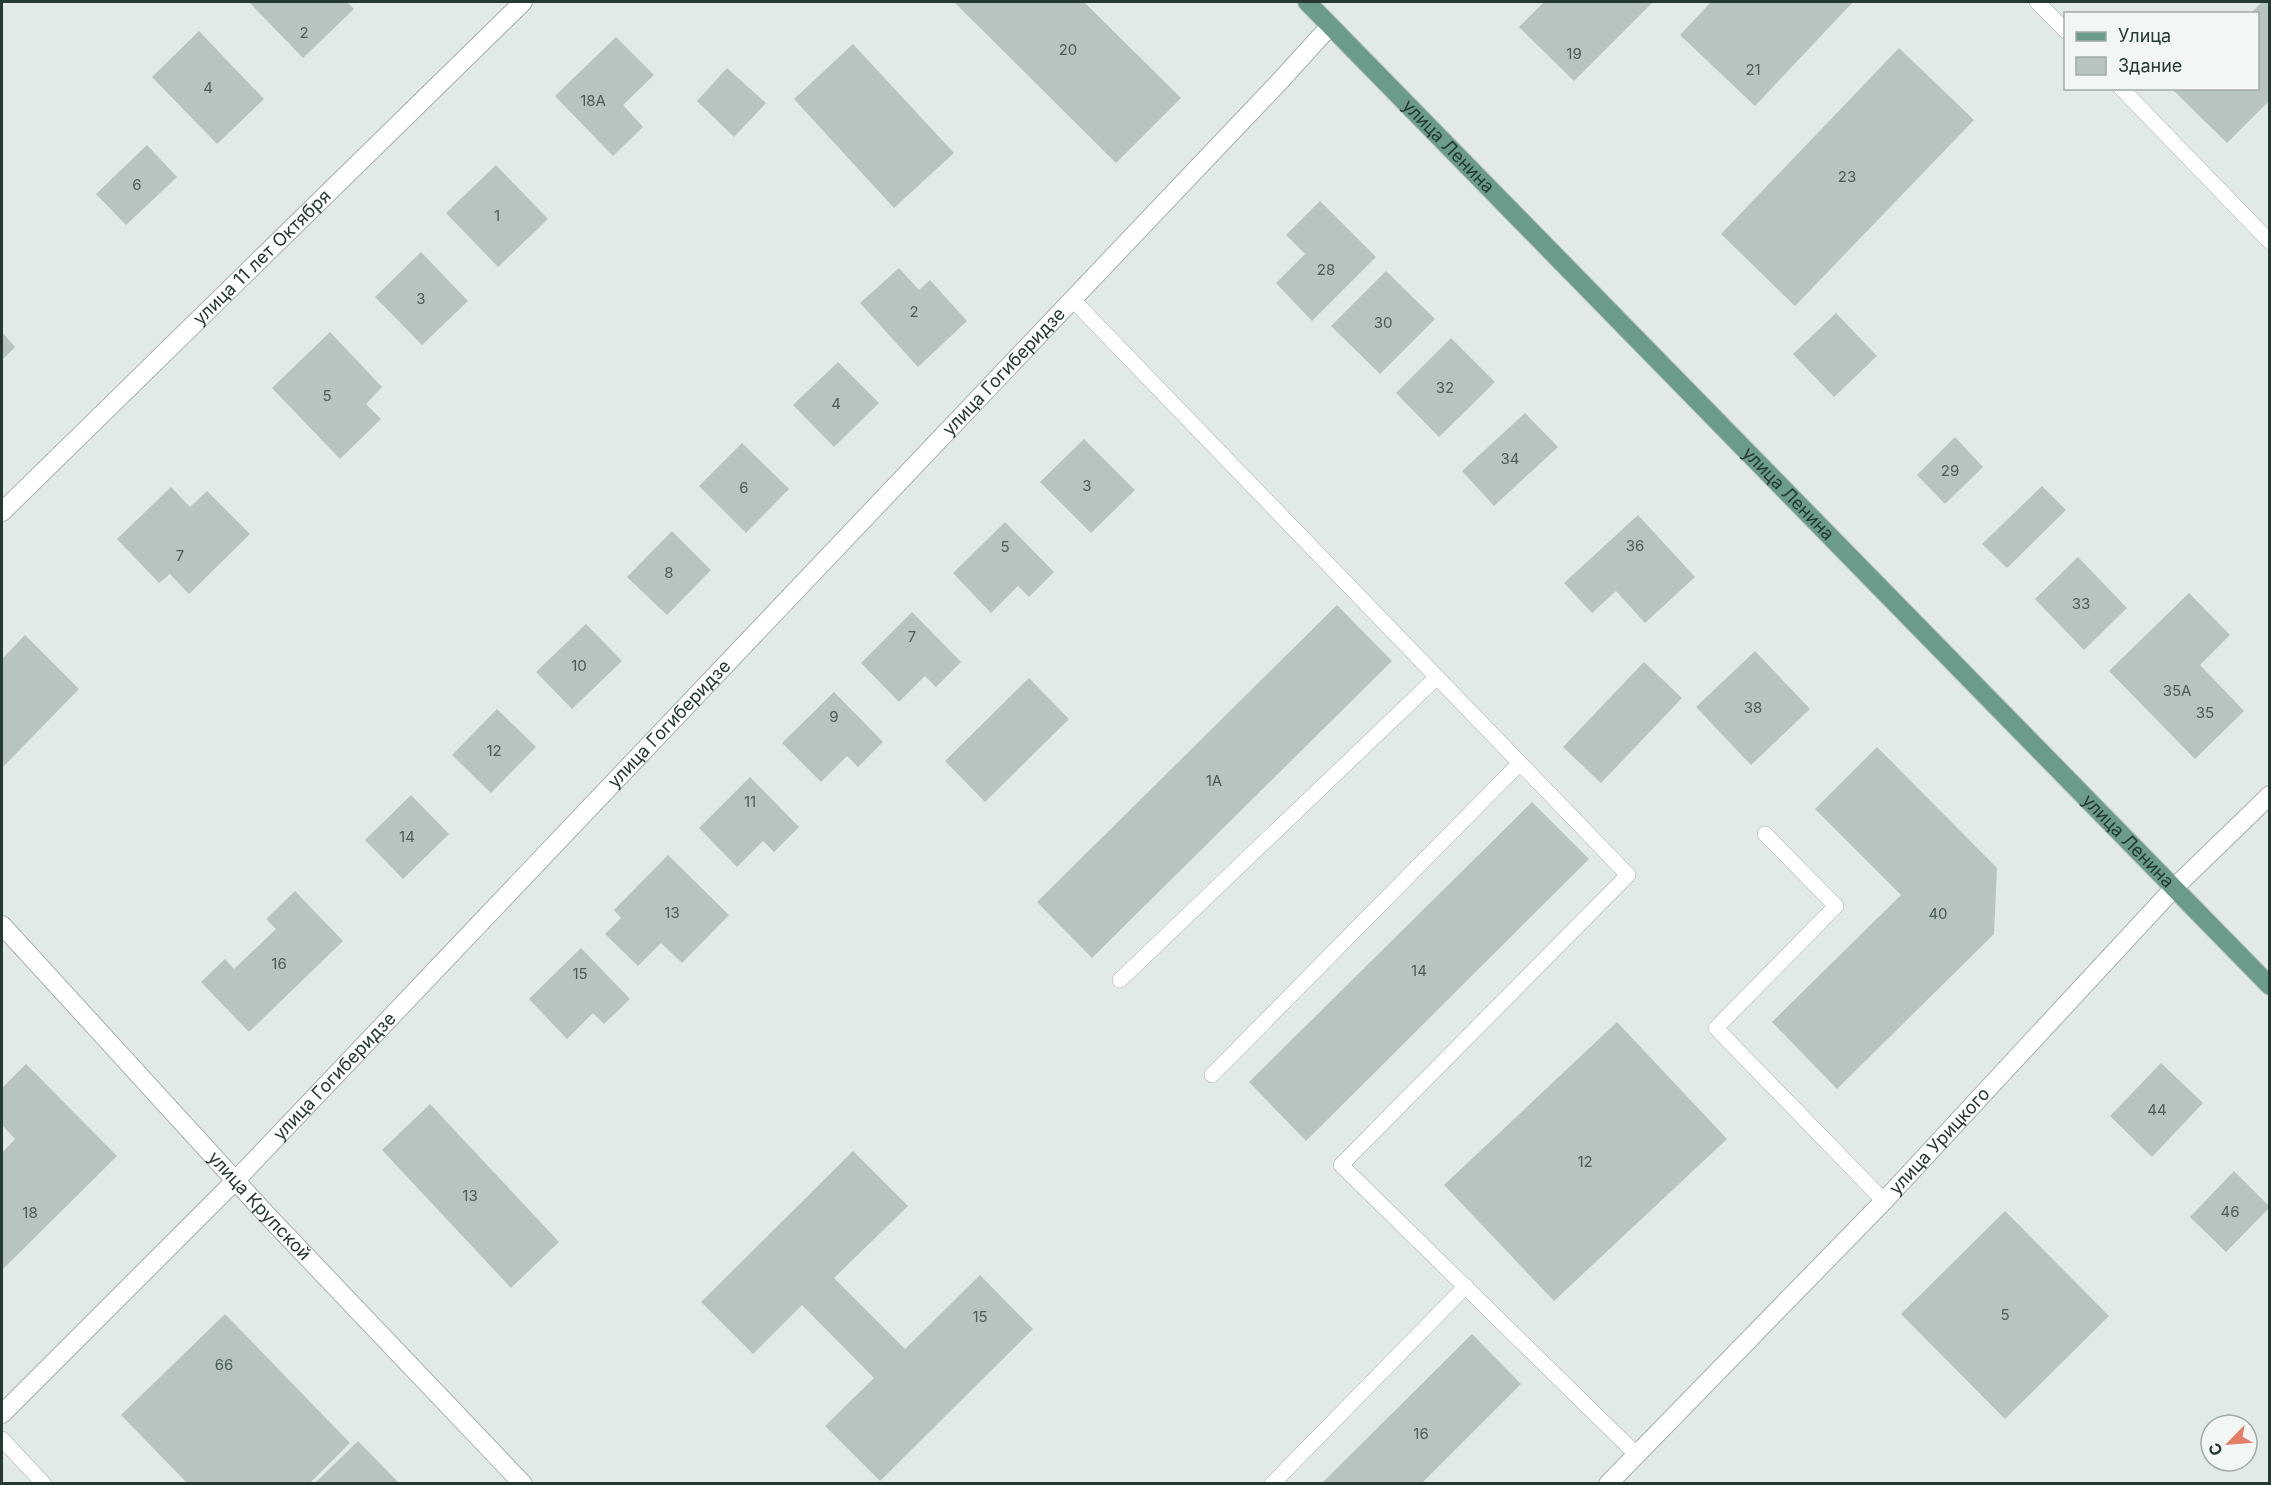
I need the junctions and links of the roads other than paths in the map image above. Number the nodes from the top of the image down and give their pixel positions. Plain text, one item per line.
1 (523, 2) edge
2 (1306, 2) edge
3 (2037, 2) edge
4 (1330, 26) junction
5 (2064, 29) edge
6 (2123, 90) edge
7 (2270, 242) edge
8 (1072, 299) junction
9 (2, 512) edge
10 (1437, 677) junction
11 (1520, 763) junction
12 (2270, 795) edge
13 (1765, 834) dead end
14 (2174, 888) junction
15 (2, 925) edge
16 (1120, 980) dead end
17 (2270, 986) edge
18 (1212, 1075) dead end
19 (236, 1180) junction
20 (1884, 1201) junction
21 (1466, 1287) junction
22 (2, 1414) edge
23 (2, 1440) edge
24 (1636, 1454) junction
25 (44, 1484) edge
26 (523, 1484) edge
27 (1272, 1484) edge
28 (1608, 1484) edge

1 - 9 street, улица 11 лет Октября
2 - 4 main road, улица Ленина
3 - 5 lane
4 - 8 street, улица Гогиберидзе
4 - 14 main road, улица Ленина
6 - 7 lane
8 - 10 lane
8 - 19 street, улица Гогиберидзе
10 - 11 lane
10 - 16 lane
11 - 18 lane
11 - 21 lane
12 - 14 street, улица Урицкого
13 - 20 lane
14 - 17 main road, улица Ленина
14 - 20 street, улица Урицкого
15 - 19 street, улица Крупской
19 - 22 street, улица Гогиберидзе
19 - 26 street, улица Крупской
20 - 24 street, улица Урицкого
21 - 24 lane
21 - 27 lane
23 - 25 lane
24 - 28 street, улица Урицкого

